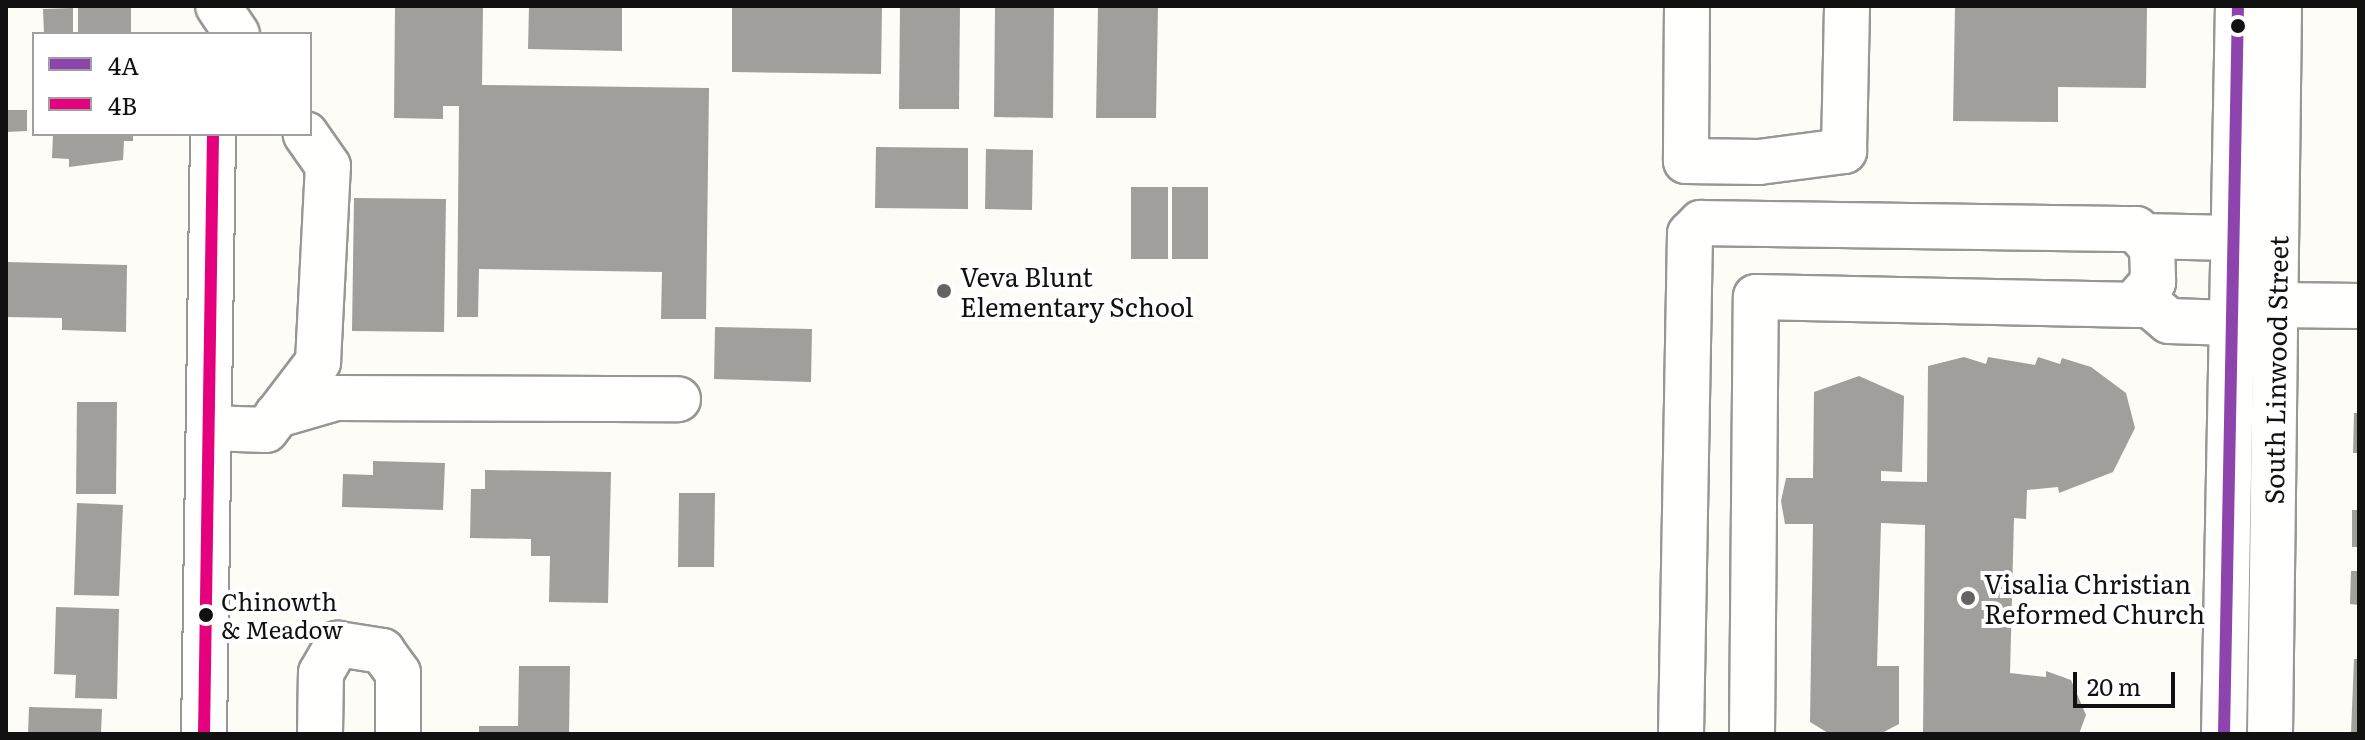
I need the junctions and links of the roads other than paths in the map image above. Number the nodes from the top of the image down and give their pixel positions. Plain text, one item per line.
1 (217, 6) edge
2 (1687, 6) edge
3 (1847, 6) edge
4 (2238, 6) edge
5 (2279, 6) edge
6 (215, 32) edge
7 (236, 32) edge
8 (213, 136) edge
9 (307, 136) edge
10 (1759, 162) junction
11 (1757, 225) junction
12 (2142, 236) junction
13 (2233, 238) junction
14 (1756, 297) junction
15 (2133, 305) junction
16 (2276, 305) junction
17 (2359, 306) edge
18 (2232, 341) junction
19 (678, 399) dead end
20 (277, 415) junction
21 (209, 428) junction
22 (204, 734) edge
23 (320, 734) edge
24 (398, 734) edge
25 (1681, 734) edge
26 (1752, 734) edge
27 (2224, 734) edge
28 (2270, 734) edge

1 - 6 street
1 - 7 street
2 - 10 street
3 - 10 street
4 - 13 street, South Linwood Street
5 - 16 street, South Linwood Street
8 - 21 street
9 - 20 street
10 - 11 street
11 - 12 street
11 - 14 street
11 - 25 street
12 - 13 street
12 - 15 street
13 - 18 street, South Linwood Street
14 - 15 street
14 - 26 street
15 - 18 street
16 - 17 street
16 - 18 street
16 - 28 street, South Linwood Street
18 - 27 street, South Linwood Street
19 - 20 street
20 - 21 street
21 - 22 street
23 - 24 street

